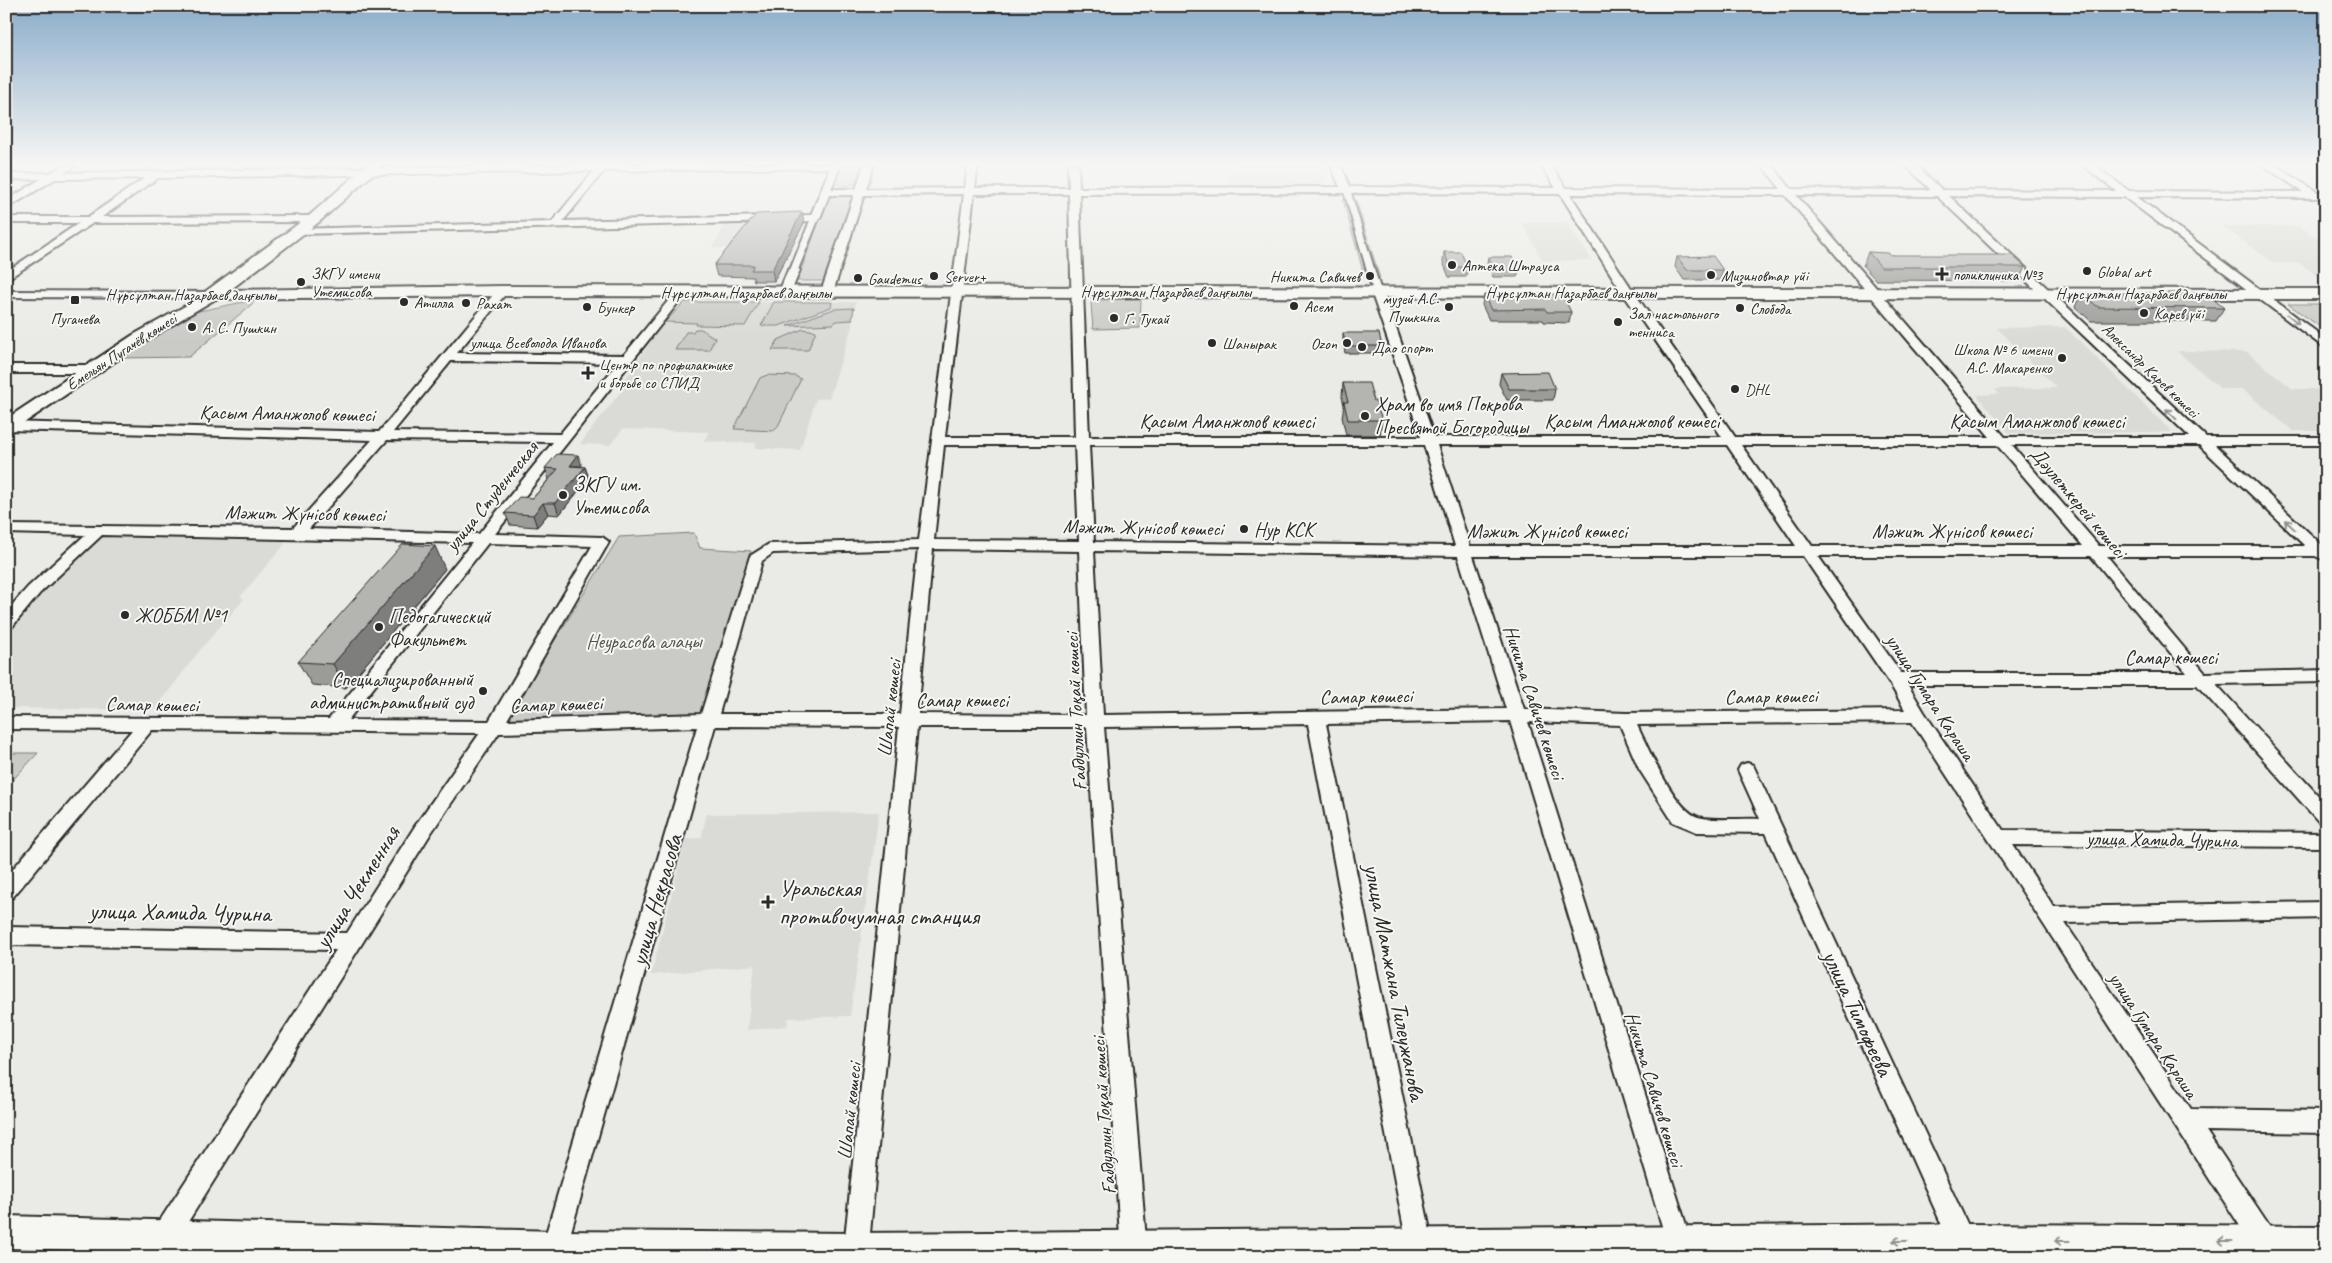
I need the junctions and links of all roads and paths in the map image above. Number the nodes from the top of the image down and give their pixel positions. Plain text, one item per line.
1 (86, 223) edge
2 (309, 223) edge
3 (601, 223) edge
4 (813, 223) edge
5 (850, 223) edge
6 (965, 223) edge
7 (1076, 223) edge
8 (1356, 223) edge
9 (1584, 223) edge
10 (1814, 223) edge
11 (1972, 223) edge
12 (2166, 223) edge
13 (555, 224) joint
14 (298, 232) junction
15 (794, 270) joint
16 (6, 277) edge
17 (1377, 290) junction
18 (502, 291) junction
19 (956, 291) junction
20 (1079, 291) junction
21 (681, 292) junction
22 (785, 292) junction
23 (827, 292) junction
24 (1628, 292) junction
25 (1873, 292) junction
26 (2045, 292) junction
27 (2260, 293) junction
28 (6, 294) edge
29 (2326, 294) edge
30 (212, 295) junction
31 (2326, 345) edge
32 (448, 357) junction
33 (627, 359) junction
34 (92, 368) junction
35 (6, 369) edge
36 (7, 427) edge
37 (383, 436) junction
38 (564, 438) junction
39 (938, 441) junction
40 (1084, 441) junction
41 (1428, 441) junction
42 (1731, 441) junction
43 (2001, 441) junction
44 (2200, 441) junction
45 (2326, 441) edge
46 (6, 529) edge
47 (98, 530) junction
48 (297, 533) junction
49 (484, 537) junction
50 (602, 542) joint
51 (926, 544) junction
52 (1088, 547) junction
53 (769, 549) joint
54 (1463, 551) junction
55 (1807, 551) junction
56 (2095, 551) junction
57 (2323, 553) edge
58 (6, 623) edge
59 (2326, 676) edge
60 (1896, 678) junction
61 (2201, 679) junction
62 (1517, 715) junction
63 (1917, 716) junction
64 (1316, 718) junction
65 (1626, 719) junction
66 (708, 720) junction
67 (910, 721) junction
68 (1096, 721) junction
69 (6, 723) edge
70 (146, 726) junction
71 (333, 726) junction
72 (494, 727) junction
73 (1747, 770) dead end
74 (2326, 817) edge
75 (1773, 826) junction
76 (1998, 837) junction
77 (2326, 840) edge
78 (6, 891) edge
79 (2326, 910) edge
80 (2050, 915) junction
81 (6, 936) edge
82 (353, 942) junction
83 (2185, 1120) junction
84 (2326, 1122) edge
85 (6, 1232) edge
86 (2326, 1242) edge
87 (157, 1246) edge
88 (1681, 1249) edge
89 (1966, 1249) edge
90 (2270, 1249) edge
91 (1421, 1250) edge
92 (552, 1252) edge
93 (1134, 1252) edge
94 (856, 1253) edge

1 - 16 street
2 - 14 main road, Емельян Пугачёв көшесі
3 - 13 street
4 - 15 street
5 - 23 street
6 - 19 street, Шапай көшесі
7 - 20 street, Ғабдуллин Тоқай көшесі
8 - 17 street, Никита Савичев көшесі
9 - 24 street, улица Гумара Караша
10 - 25 street, Дәулеткерей көшесі
11 - 26 street, Александр Карев көшесі
12 - 27 street
13 - 14 street
14 - 30 main road, Емельян Пугачёв көшесі
15 - 22 street
17 - 20 main road, Нұрсұлтан Назарбаев даңғылы
17 - 24 main road, Нұрсұлтан Назарбаев даңғылы
17 - 41 street, Никита Савичев көшесі
18 - 21 main road, Нұрсұлтан Назарбаев даңғылы
18 - 30 main road, Нұрсұлтан Назарбаев даңғылы
18 - 32 street
19 - 20 main road, Нұрсұлтан Назарбаев даңғылы
19 - 23 main road, Нұрсұлтан Назарбаев даңғылы
19 - 39 street, Шапай көшесі
20 - 40 street, Ғабдуллин Тоқай көшесі
21 - 22 main road, Нұрсұлтан Назарбаев даңғылы
21 - 33 street, улица Студенческая
22 - 23 main road, Нұрсұлтан Назарбаев даңғылы
24 - 25 main road, Нұрсұлтан Назарбаев даңғылы
24 - 42 street, улица Гумара Караша
25 - 26 main road, Нұрсұлтан Назарбаев даңғылы
25 - 43 street, Дәулеткерей көшесі
26 - 27 main road, Нұрсұлтан Назарбаев даңғылы
44 -> 26 street, Александр Карев көшесі
27 - 29 main road, Нұрсұлтан Назарбаев даңғылы
27 -> 31 street
28 - 30 street, Нұрсұлтан Назарбаев даңғылы
30 - 34 street, Емельян Пугачёв көшесі
32 - 33 street, улица Всеволода Иванова
32 - 37 street
33 - 38 street, улица Студенческая
34 - 35 street
34 - 36 street, Емельян Пугачёв көшесі
36 - 37 street, Қасым Аманжолов көшесі
37 - 38 street, Қасым Аманжолов көшесі
37 - 48 street
38 - 49 street, улица Студенческая
39 - 40 street, Қасым Аманжолов көшесі
39 - 51 street, Шапай көшесі
40 - 41 street, Қасым Аманжолов көшесі
40 - 52 street, Ғабдуллин Тоқай көшесі
41 - 42 street, Қасым Аманжолов көшесі
41 - 54 street, Никита Савичев көшесі
42 - 43 street, Қасым Аманжолов көшесі
42 - 55 street, улица Гумара Караша
43 - 44 street, Қасым Аманжолов көшесі
43 - 56 street, Дәулеткерей көшесі
44 - 45 street, Қасым Аманжолов көшесі
57 -> 44 street, Александр Карев көшесі
46 - 47 street, Мәжит Жүнісов көшесі
47 - 48 street, Мәжит Жүнісов көшесі
47 - 58 street
48 - 49 street, Мәжит Жүнісов көшесі
49 - 50 street, Мәжит Жүнісов көшесі
49 - 71 street, улица Студенческая
50 - 72 street, улица Чекменная
51 - 52 street, Мәжит Жүнісов көшесі
51 - 53 street, Мәжит Жүнісов көшесі
51 - 67 street, Шапай көшесі
52 - 54 street, Мәжит Жүнісов көшесі
52 - 68 street, Ғабдуллин Тоқай көшесі
53 - 66 street, улица Некрасова
54 - 55 street, Мәжит Жүнісов көшесі
54 - 62 street, Никита Савичев көшесі
55 - 56 street, Мәжит Жүнісов көшесі
55 - 60 street, улица Гумара Караша
56 - 57 street, Мәжит Жүнісов көшесі
56 - 61 street, Дәулеткерей көшесі
59 - 61 street, Самар көшесі
60 - 61 street, Самар көшесі
60 - 63 street, улица Гумара Караша
61 - 74 street, Дәулеткерей көшесі
62 - 64 street, Самар көшесі
62 - 65 street, Самар көшесі
62 - 88 street, Никита Савичев көшесі
63 - 65 street, Самар көшесі
63 - 76 street, улица Гумара Караша
64 - 68 street, Самар көшесі
64 - 91 street, улица Матжана Тилеужанова
65 - 75 street
66 - 67 street, Самар көшесі
66 - 72 street, Самар көшесі
66 - 92 street, улица Некрасова
67 - 68 street, Самар көшесі
67 - 94 street, Шапай көшесі
68 - 93 street, Ғабдуллин Тоқай көшесі
69 - 70 street, Самар көшесі
70 - 71 street, Самар көшесі
70 - 78 street
71 - 72 street, Самар көшесі
72 - 82 street, улица Чекменная
73 - 75 street, улица Тимофеева
75 - 89 street, улица Тимофеева
76 - 77 street, улица Хамида Чурина
76 - 80 street, улица Гумара Караша
79 - 80 street
80 - 83 street, улица Гумара Караша
81 - 82 street, улица Хамида Чурина
82 - 87 street, улица Чекменная
83 - 84 street
83 - 90 street, улица Гумара Караша
85 - 87 street
86 - 90 street
87 - 92 street
89 -> 88 street
88 - 91 street
90 -> 89 street
91 - 93 street
92 - 94 street
93 - 94 street

